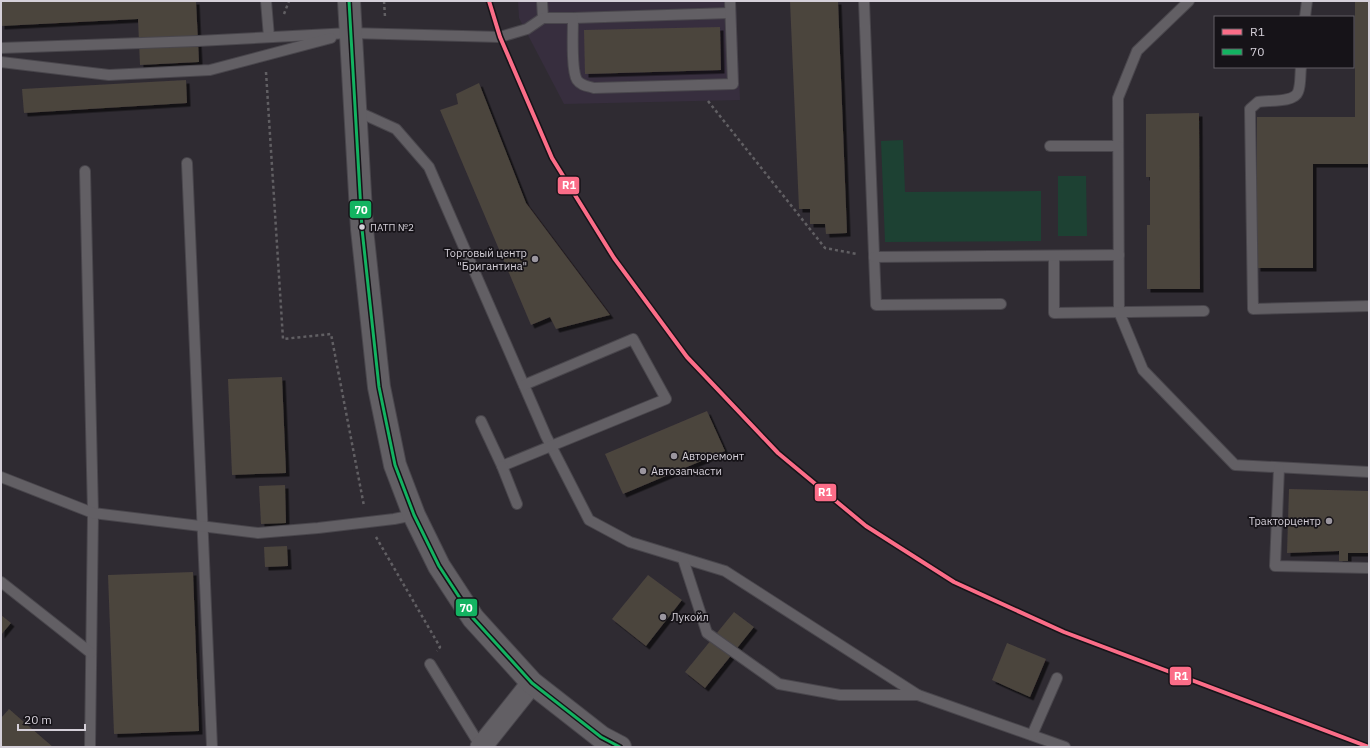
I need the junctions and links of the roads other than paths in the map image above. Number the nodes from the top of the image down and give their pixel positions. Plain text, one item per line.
1 (266, 1) edge
2 (348, 1) edge
3 (542, 1) edge
4 (730, 1) edge
5 (864, 1) edge
6 (1189, 1) edge
7 (1307, 1) edge
8 (730, 13) junction
9 (1305, 16) edge
10 (543, 18) junction
11 (573, 18) junction
12 (350, 33) junction
13 (273, 37) junction
14 (1, 48) edge
15 (1, 62) edge
16 (1301, 68) edge
17 (354, 110) junction
18 (1050, 146) dead end
19 (1118, 146) junction
20 (187, 163) dead end
21 (85, 171) dead end
22 (1119, 255) junction
23 (1054, 256) junction
24 (874, 257) junction
25 (1001, 304) dead end
26 (1369, 306) edge
27 (1119, 312) junction
28 (1204, 312) dead end
29 (524, 385) junction
30 (481, 421) dead end
31 (552, 446) junction
32 (502, 466) junction
33 (1279, 468) junction
34 (1369, 472) edge
35 (1, 477) edge
36 (517, 504) dead end
37 (93, 513) junction
38 (414, 515) junction
39 (203, 526) junction
40 (683, 559) junction
41 (1369, 568) edge
42 (1, 582) edge
43 (91, 653) junction
44 (430, 664) road end
45 (1057, 678) dead end
46 (532, 683) junction
47 (918, 695) junction
48 (1032, 735) junction
49 (90, 747) edge
50 (212, 747) edge
51 (481, 747) edge
52 (620, 747) edge
53 (1065, 747) edge

1 - 13 lane
2 - 12 main road
3 - 10 lane
4 - 8 lane
5 - 24 lane
6 - 19 lane
7 - 9 lane
8 - 11 lane
8 - 11 lane
10 - 11 lane
10 - 12 lane
12 - 13 lane
12 - 15 lane
12 - 17 main road
13 - 14 lane
16 - 26 lane
17 - 29 lane
17 - 38 main road
18 - 19 lane
19 - 22 lane
20 - 39 lane
21 - 37 lane
22 - 23 lane
22 - 27 lane
23 - 24 lane
23 - 27 lane
24 - 25 lane
27 - 28 lane
27 - 33 lane
29 - 31 lane
29 - 31 lane
30 - 32 lane
31 - 32 lane
31 - 40 lane
32 - 36 lane
33 - 34 lane
33 - 41 lane
35 - 37 lane
37 - 39 lane
37 - 43 lane
38 - 39 lane
38 - 46 main road
39 - 50 lane
40 - 47 lane
40 - 47 lane
42 - 43 lane
43 - 49 lane
44 - 51 lane
45 - 48 lane
46 - 51 street
46 - 52 main road
47 - 48 lane
48 - 53 lane

